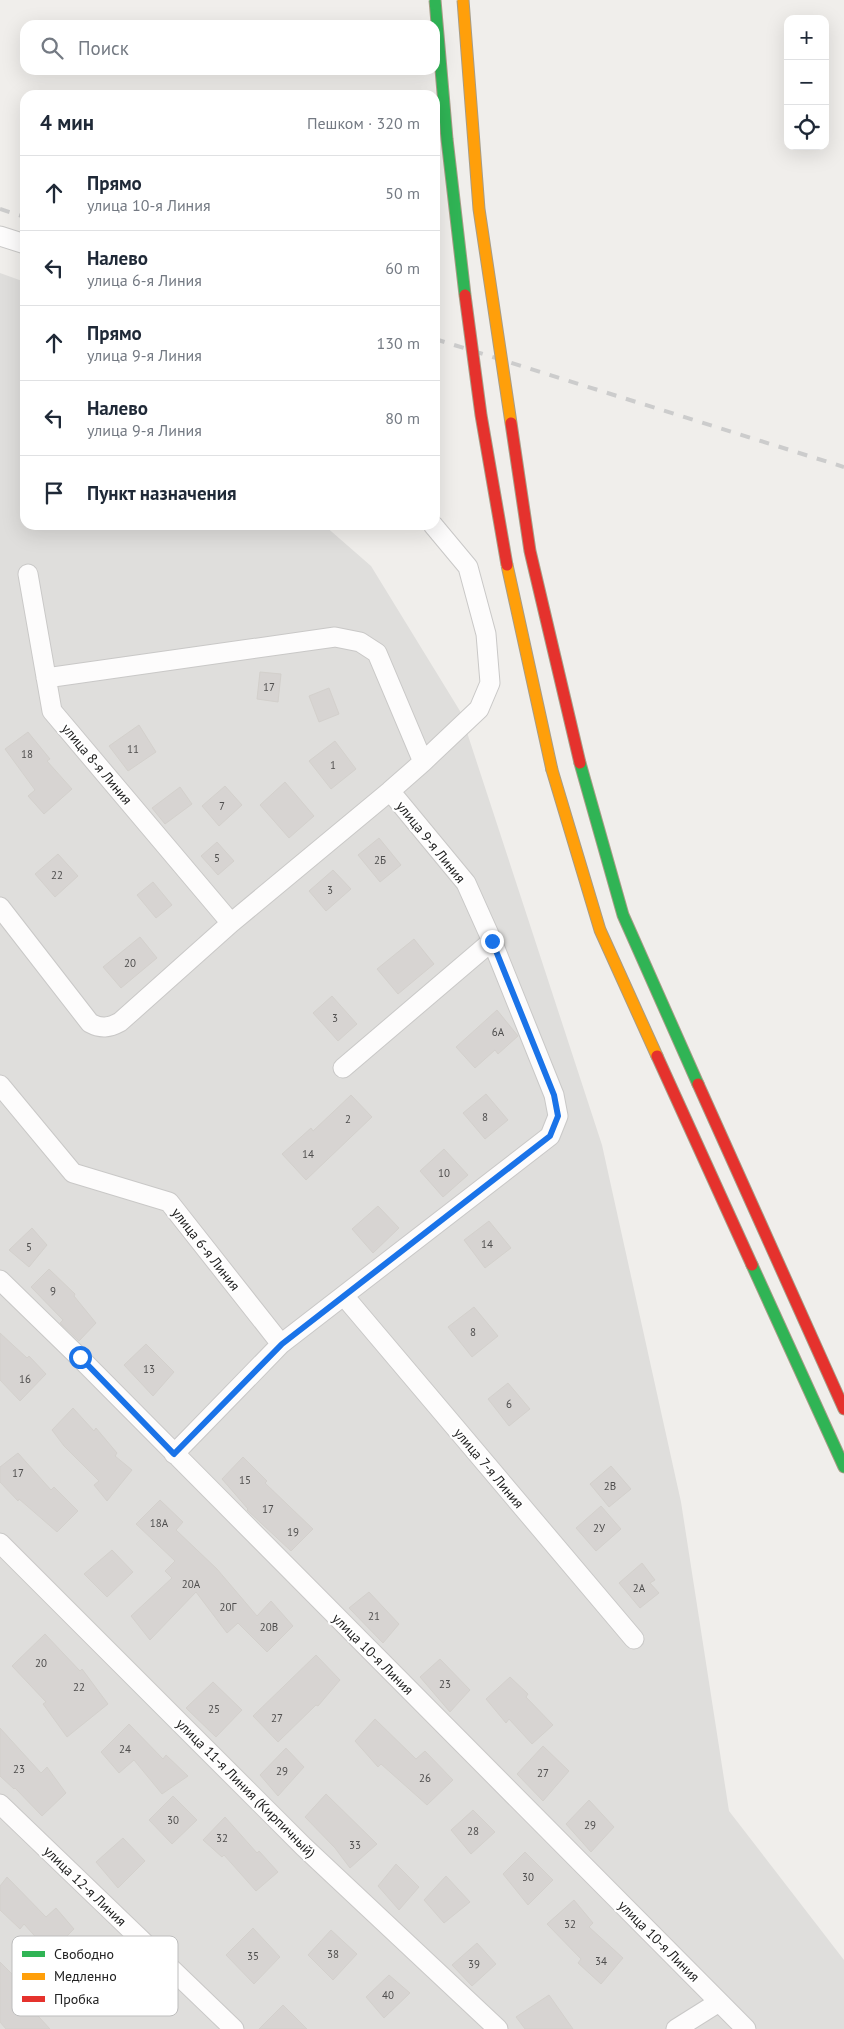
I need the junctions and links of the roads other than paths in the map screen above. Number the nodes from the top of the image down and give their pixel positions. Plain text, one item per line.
1 (435, 0) edge
2 (463, 0) edge
3 (436, 20) edge
4 (440, 67) edge
5 (0, 236) edge
6 (20, 242) edge
7 (437, 530) edge
8 (28, 574) dead end
9 (46, 678) junction
10 (422, 762) junction
11 (390, 791) junction
12 (0, 907) edge
13 (231, 922) junction
14 (492, 941) junction
15 (343, 1068) dead end
16 (0, 1084) edge
17 (0, 1280) edge
18 (344, 1296) junction
19 (282, 1344) junction
20 (844, 1408) edge
21 (174, 1454) junction
22 (844, 1467) edge
23 (0, 1543) edge
24 (634, 1640) dead end
25 (0, 1804) edge
26 (137, 1936) edge
27 (178, 1975) edge
28 (719, 2002) junction
29 (234, 2029) edge
30 (498, 2029) edge
31 (676, 2029) edge
32 (746, 2029) edge

1 - 3 main road, bridge
2 - 20 main road, bridge
4 - 22 main road, bridge
5 - 6 street
7 - 10 street
8 - 9 street, улица 8-я Линия
9 - 10 street
9 - 13 street, улица 8-я Линия
10 - 11 street
11 - 13 street
11 - 14 street, улица 9-я Линия
12 - 13 street
14 - 15 street
14 - 18 street, улица 9-я Линия
16 - 19 street, улица 6-я Линия
17 - 21 street, улица 10-я Линия
18 - 19 street, улица 9-я Линия
18 - 24 street, улица 7-я Линия
19 - 21 street
21 - 28 street, улица 10-я Линия
23 - 30 street, улица 11-я Линия (Кирпичный)
25 - 26 street, улица 12-я Линия
27 - 29 street, улица 12-я Линия
28 - 31 street
28 - 32 street, улица 10-я Линия

